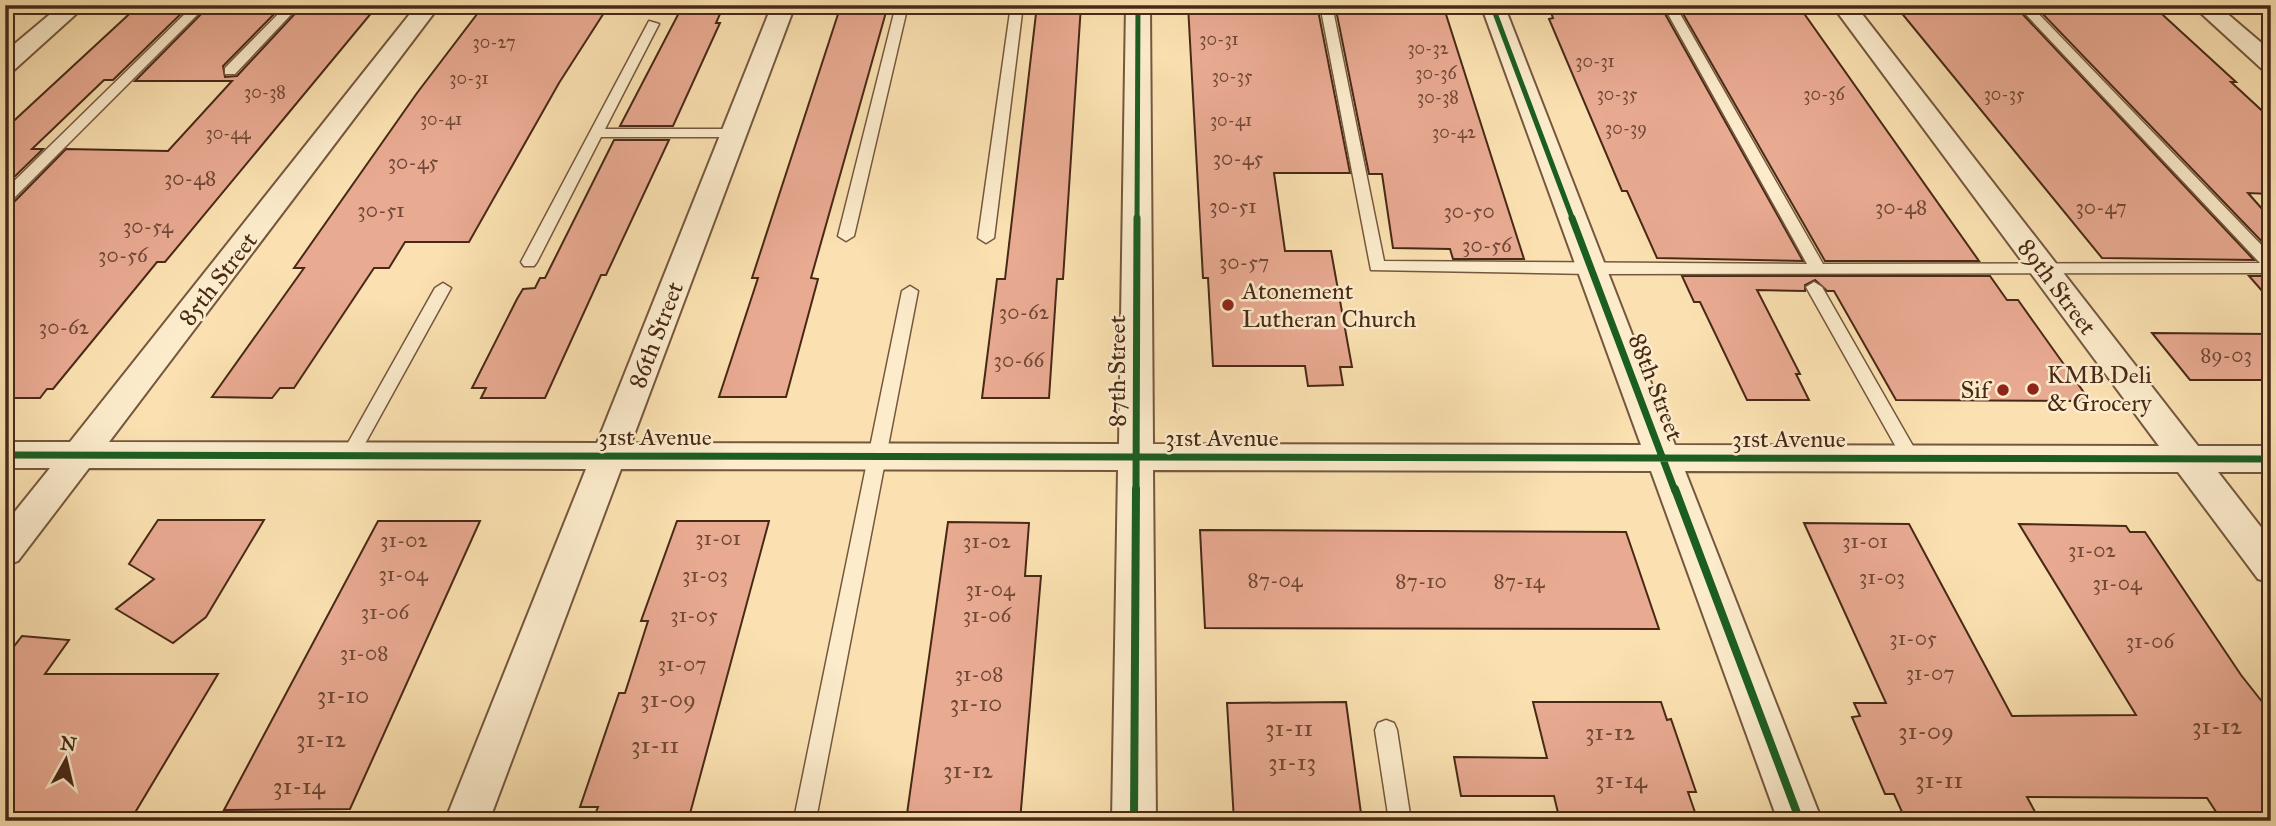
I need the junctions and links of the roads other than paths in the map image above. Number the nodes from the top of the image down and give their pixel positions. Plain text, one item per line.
1 (75, 5) edge
2 (201, 5) edge
3 (293, 5) edge
4 (429, 5) edge
5 (783, 5) edge
6 (902, 5) edge
7 (1017, 5) edge
8 (1138, 5) edge
9 (1326, 5) edge
10 (1492, 5) edge
11 (1669, 5) edge
12 (1843, 5) edge
13 (2023, 5) edge
14 (2203, 5) edge
15 (653, 24) dead end
16 (2271, 64) edge
17 (5, 65) edge
18 (230, 71) dead end
19 (597, 133) junction
20 (734, 133) junction
21 (5, 199) edge
22 (846, 236) dead end
23 (986, 238) dead end
24 (529, 262) dead end
25 (2271, 267) edge
26 (1591, 269) junction
27 (1818, 269) junction
28 (2044, 270) junction
29 (1814, 287) dead end
30 (443, 288) dead end
31 (910, 291) dead end
32 (5, 455) edge
33 (83, 455) junction
34 (350, 455) junction
35 (609, 456) junction
36 (875, 456) junction
37 (1136, 457) junction
38 (1662, 458) junction
39 (1910, 458) junction
40 (2188, 459) junction
41 (2271, 459) edge
42 (5, 551) edge
43 (2271, 568) edge
44 (1386, 730) dead end
45 (806, 814) dead end
46 (467, 821) edge
47 (1134, 821) edge
48 (1400, 821) edge
49 (1800, 821) edge

1 - 17 street
2 - 21 lane
3 - 18 lane
4 - 33 street, 85th Street
5 - 20 street, 86th Street
6 - 22 lane
7 - 23 lane
8 - 37 street, 87th Street
9 - 26 lane
10 - 26 street, 88th Street
11 - 27 lane
12 - 28 street, 89th Street
13 - 25 lane
14 - 16 street
15 - 19 lane
19 - 20 lane
19 - 24 lane
20 - 35 street, 86th Street
25 - 28 lane
26 - 27 lane
26 - 38 street, 88th Street
27 - 28 lane
28 - 40 street, 89th Street
29 - 39 lane
30 - 34 lane
31 - 36 lane
32 - 33 street, 31st Avenue
33 - 34 street, 31st Avenue
33 - 42 street, 85th Street
34 - 35 street, 31st Avenue
35 - 36 street, 31st Avenue
35 - 46 street, 86th Street
36 - 37 street, 31st Avenue
36 - 45 lane
37 - 38 street, 31st Avenue
37 - 47 street, 87th Street
38 - 39 street, 31st Avenue
38 - 49 street, 88th Street
39 - 40 street, 31st Avenue
40 - 41 street, 31st Avenue
40 - 43 street, 89th Street
44 - 48 lane

